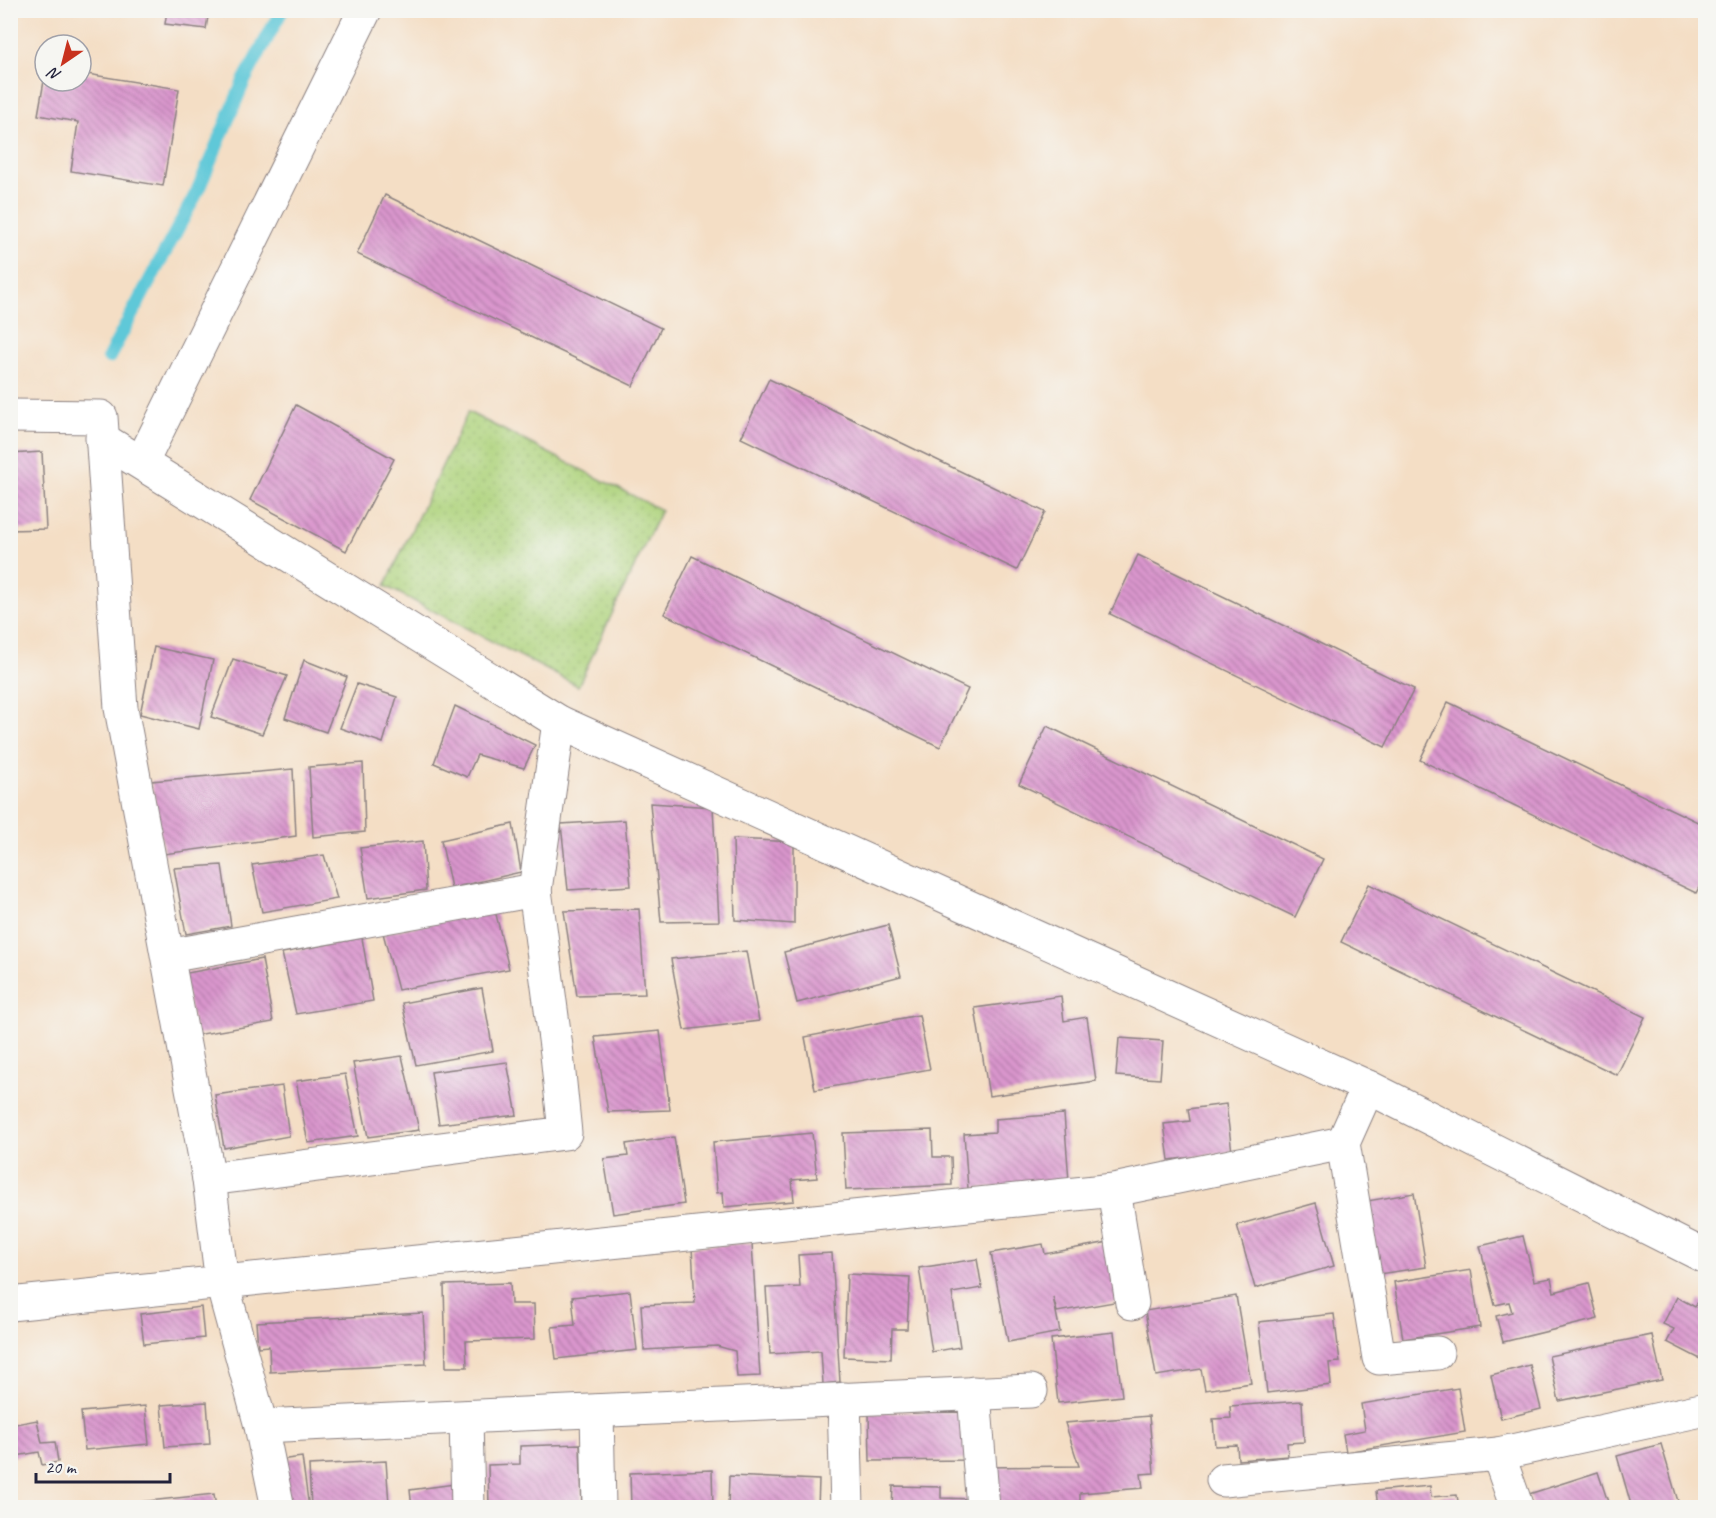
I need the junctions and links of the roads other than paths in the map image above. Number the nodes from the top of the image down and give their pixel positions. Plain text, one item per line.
1 (365, 10) edge
2 (10, 416) edge
3 (102, 439) junction
4 (142, 462) junction
5 (559, 722) junction
6 (534, 890) junction
7 (168, 956) junction
8 (1368, 1087) junction
9 (1342, 1143) junction
10 (209, 1179) junction
11 (1114, 1190) junction
12 (1706, 1257) edge
13 (222, 1283) junction
14 (1132, 1303) dead end
15 (10, 1304) edge
16 (1437, 1353) dead end
17 (1031, 1391) dead end
18 (974, 1393) junction
19 (844, 1399) junction
20 (1706, 1409) edge
21 (597, 1411) junction
22 (466, 1417) junction
23 (261, 1426) junction
24 (1498, 1454) junction
25 (1223, 1480) dead end
26 (278, 1508) edge
27 (468, 1508) edge
28 (598, 1508) edge
29 (848, 1508) edge
30 (983, 1508) edge
31 (1517, 1508) edge

1 - 4 street
2 - 3 street
3 - 4 street
3 - 7 street
4 - 5 street
5 - 6 street
5 - 8 street
6 - 7 street
6 - 10 street
7 - 10 street
8 - 9 street
8 - 12 street
9 - 11 street
9 - 16 street
10 - 13 street
11 - 13 street
11 - 14 street
13 - 15 street
13 - 23 street
17 - 18 street
18 - 19 street
18 - 30 street
19 - 21 street
19 - 29 street
20 - 24 street
21 - 22 street
21 - 28 street
22 - 23 street
22 - 27 street
23 - 26 street
24 - 25 street
24 - 31 street

